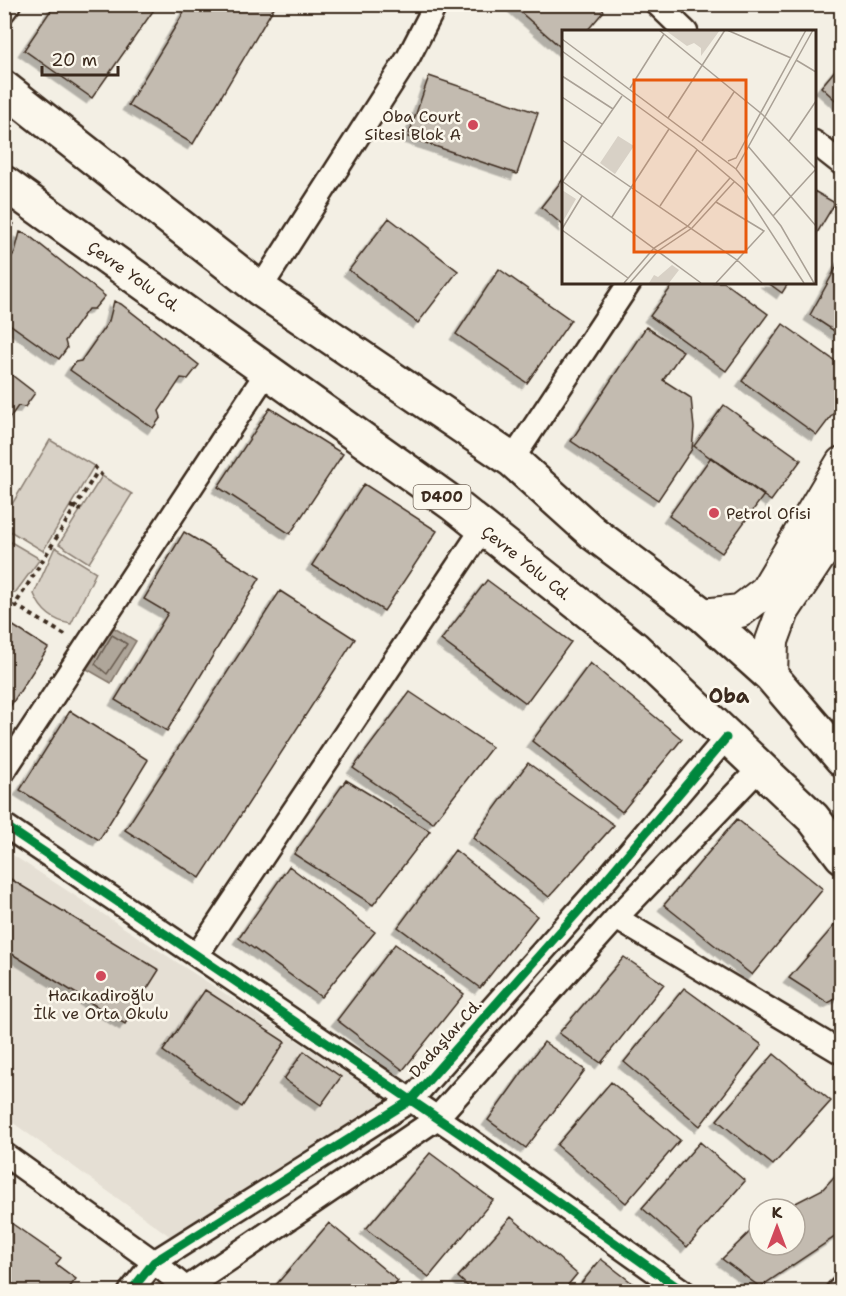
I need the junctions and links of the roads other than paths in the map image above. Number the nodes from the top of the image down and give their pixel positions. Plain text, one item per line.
1 (9, 4) edge
2 (436, 4) edge
3 (657, 4) edge
4 (4, 11) edge
5 (684, 30) edge
6 (4, 88) edge
7 (816, 144) edge
8 (842, 164) edge
9 (4, 183) edge
10 (629, 284) edge
11 (260, 289) junction
12 (267, 372) junction
13 (512, 460) junction
14 (842, 463) edge
15 (842, 522) edge
16 (483, 528) junction
17 (703, 615) junction
18 (771, 676) junction
19 (726, 738) junction
20 (842, 759) edge
21 (759, 769) junction
22 (4, 771) edge
23 (4, 825) edge
24 (842, 856) edge
25 (616, 918) junction
26 (197, 955) junction
27 (842, 1053) edge
28 (411, 1100) junction
29 (436, 1119) junction
30 (4, 1154) edge
31 (154, 1262) junction
32 (842, 1287) edge
33 (185, 1290) edge
34 (130, 1292) edge
35 (684, 1292) edge
36 (837, 1292) edge

1 - 4 street
2 - 11 street
3 - 5 street
6 - 11 highway
7 - 8 street
9 - 12 highway, Çevre Yolu Cd. / D400
10 - 13 street
11 - 13 highway
12 - 16 highway, Çevre Yolu Cd. / D400
12 - 22 street
13 - 17 highway
14 - 17 street
15 - 18 street
16 - 19 highway, Çevre Yolu Cd. / D400
16 - 26 street
17 - 18 highway
18 - 20 highway
19 - 21 highway, Çevre Yolu Cd. / D400
19 - 28 street, Dadaşlar Cd.
21 - 24 highway, Çevre Yolu Cd. / D400
21 - 25 street
23 - 26 street
25 - 27 street
25 - 29 street
26 - 28 street
28 - 29 street
28 - 31 street, Dadaşlar Cd.
29 - 33 street
29 - 35 street
30 - 31 street
31 - 33 street
31 - 34 street, Dadaşlar Cd.
32 - 36 street

